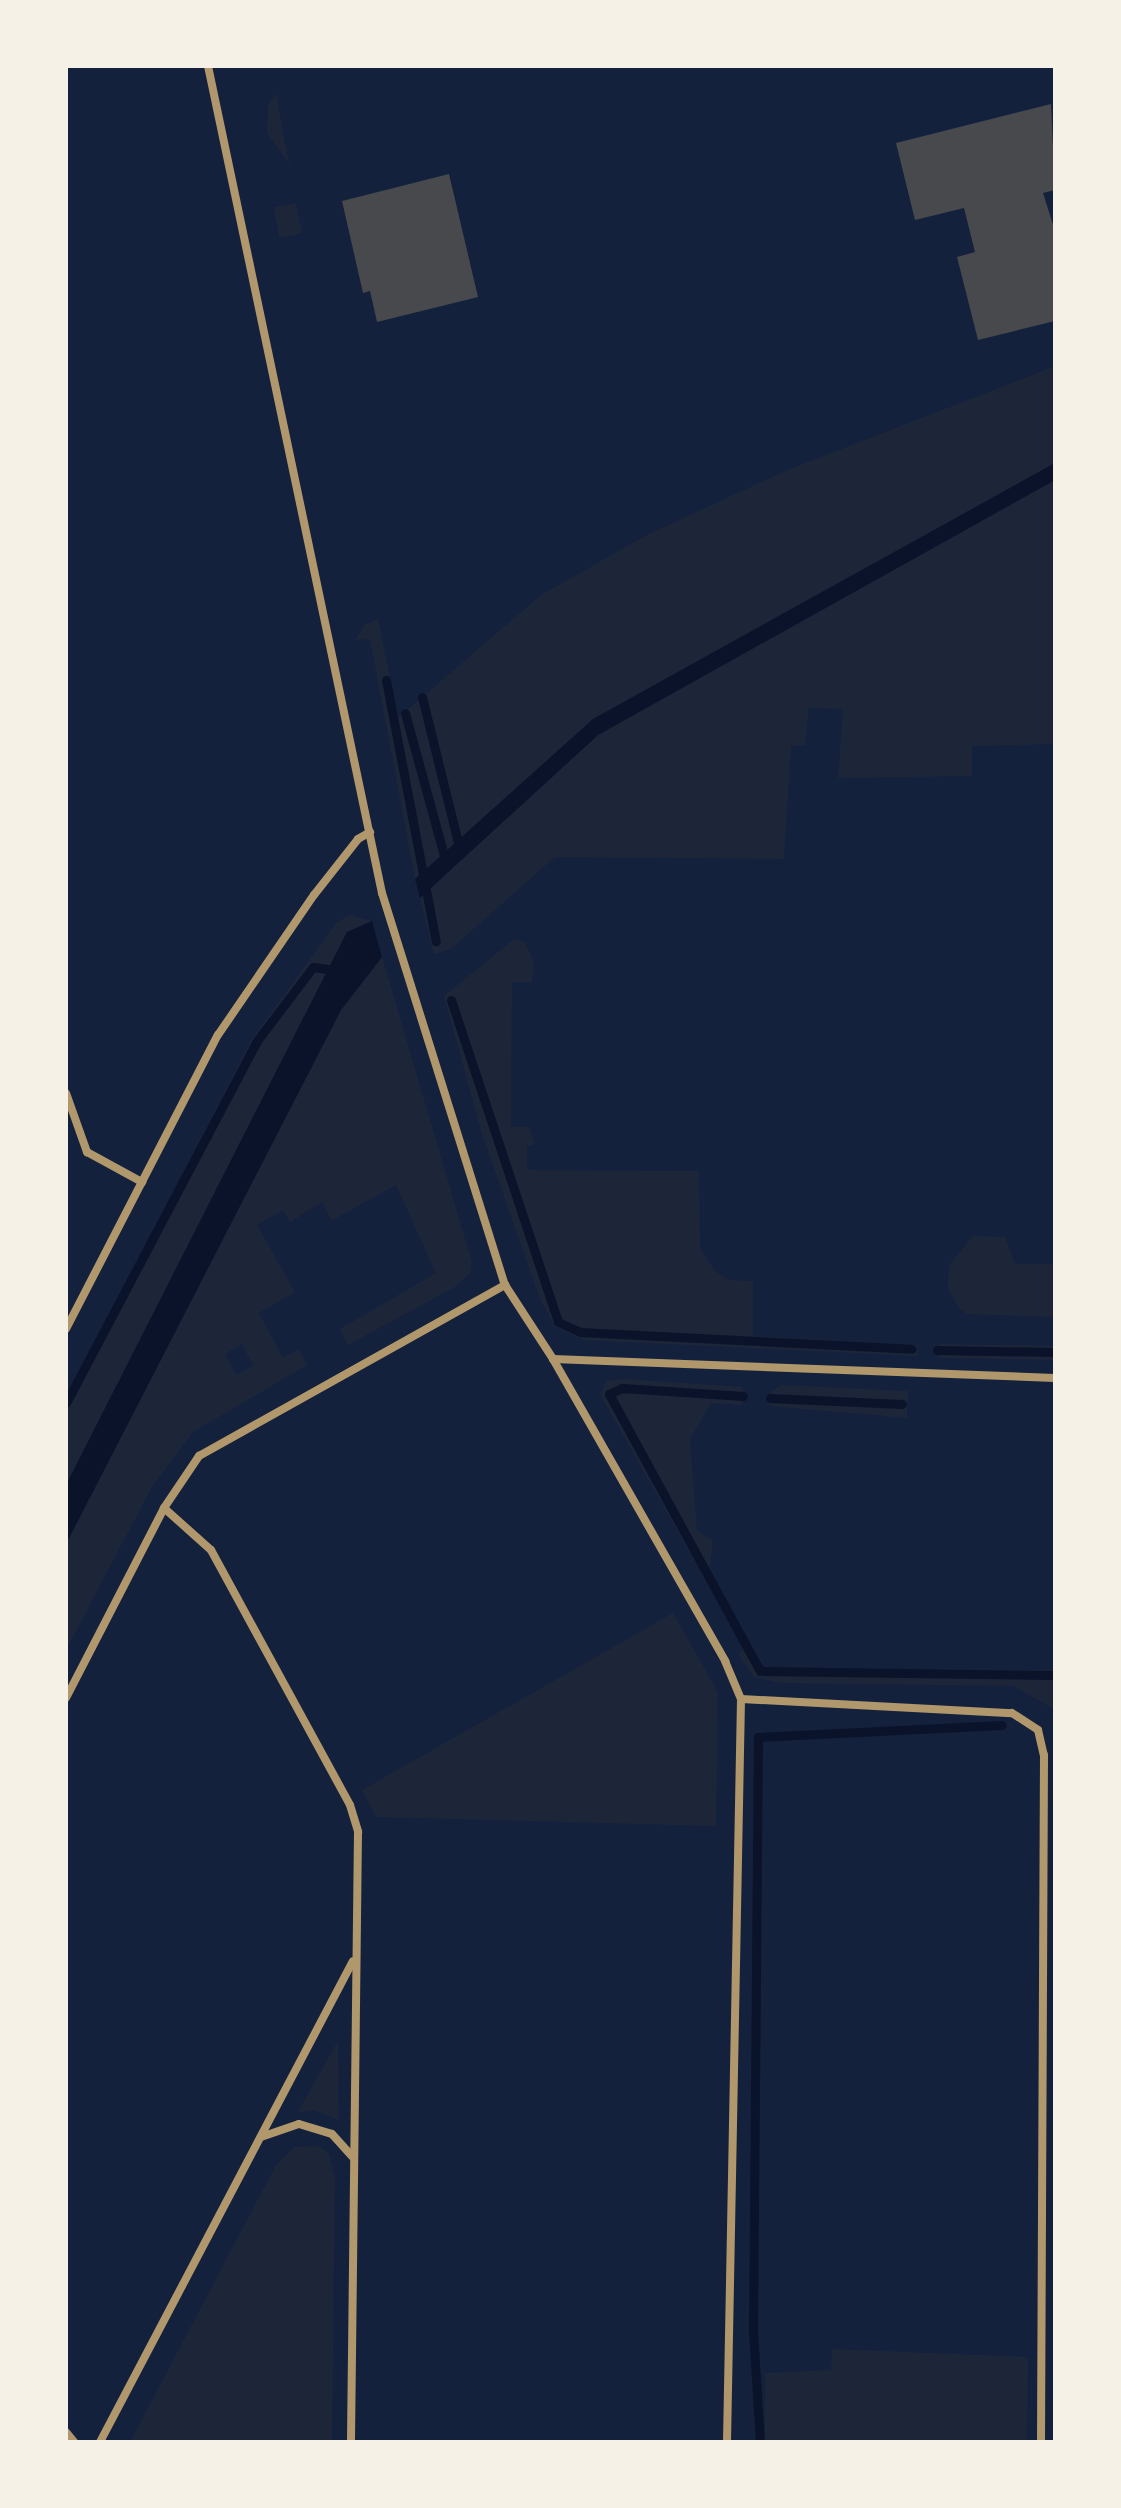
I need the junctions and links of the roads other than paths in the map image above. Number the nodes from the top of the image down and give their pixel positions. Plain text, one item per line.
1 (208, 66) edge
2 (370, 832) junction
3 (66, 1093) edge
4 (142, 1182) junction
5 (505, 1285) junction
6 (66, 1329) edge
7 (553, 1359) junction
8 (1055, 1378) edge
9 (164, 1508) junction
10 (66, 1698) edge
11 (741, 1699) junction
12 (355, 1957) junction
13 (261, 2137) junction
14 (352, 2157) junction
15 (66, 2432) edge
16 (74, 2442) edge
17 (100, 2442) edge
18 (351, 2442) edge
19 (727, 2442) edge
20 (1041, 2442) edge

1 - 2 street
2 - 4 street
2 - 5 street
3 - 4 street
4 - 6 street
5 - 7 street
5 - 9 street
7 - 8 street
7 - 11 street
9 - 10 street
9 - 12 street
11 - 19 street
11 - 20 street
12 - 13 street
12 - 14 street
13 - 14 street
13 - 17 street
14 - 18 street
15 - 16 street

